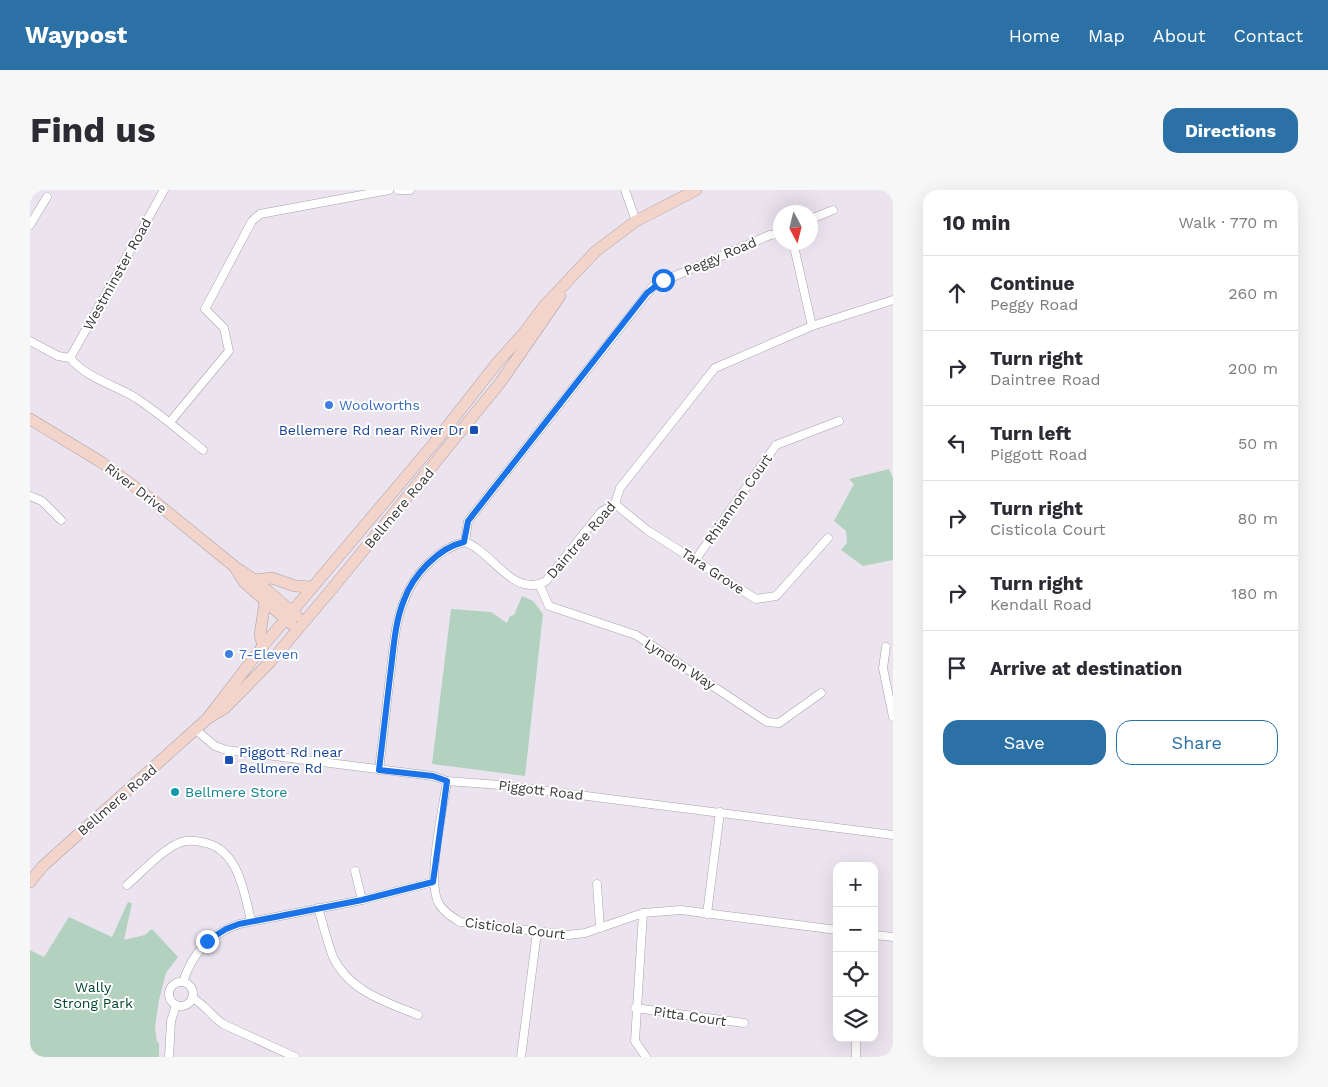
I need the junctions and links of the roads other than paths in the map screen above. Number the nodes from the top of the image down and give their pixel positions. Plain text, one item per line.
1 (164, 190) edge
2 (390, 190) edge
3 (398, 190) edge
4 (410, 190) edge
5 (625, 190) edge
6 (696, 190) edge
7 (46, 197) dead end
8 (833, 210) dead end
9 (818, 215) edge
10 (636, 221) junction
11 (30, 225) edge
12 (773, 235) edge
13 (795, 250) edge
14 (570, 279) junction
15 (893, 300) edge
16 (812, 326) junction
17 (30, 342) edge
18 (70, 358) junction
19 (30, 419) edge
20 (839, 420) dead end
21 (170, 422) junction
22 (203, 450) dead end
23 (30, 496) edge
24 (615, 504) junction
25 (61, 520) dead end
26 (828, 538) dead end
27 (464, 542) junction
28 (696, 559) junction
29 (235, 568) junction
30 (256, 580) junction
31 (540, 584) junction
32 (312, 587) junction
33 (265, 602) junction
34 (289, 616) junction
35 (301, 626) junction
36 (263, 646) junction
37 (886, 647) dead end
38 (821, 693) dead end
39 (893, 717) edge
40 (207, 719) junction
41 (196, 730) junction
42 (379, 770) junction
43 (447, 781) junction
44 (720, 812) junction
45 (893, 835) edge
46 (355, 871) dead end
47 (30, 882) edge
48 (433, 882) junction
49 (597, 884) dead end
50 (127, 885) dead end
51 (362, 900) junction
52 (318, 908) junction
53 (643, 913) junction
54 (707, 914) junction
55 (251, 922) junction
56 (600, 928) junction
57 (833, 930) edge
58 (537, 932) junction
59 (878, 935) edge
60 (893, 937) edge
61 (183, 982) junction
62 (192, 998) junction
63 (176, 1005) junction
64 (635, 1008) junction
65 (418, 1015) dead end
66 (744, 1023) dead end
67 (856, 1042) edge
68 (169, 1057) edge
69 (294, 1057) edge
70 (521, 1057) edge
71 (646, 1057) edge
72 (856, 1057) edge

1 - 18 street, Westminster Road
2 - 21 street
3 - 4 street
5 - 10 street
6 - 10 street, Bellmere Road
7 - 11 street
8 - 9 street
10 - 14 street, Bellmere Road
12 - 27 street, Peggy Road
13 - 16 street
14 - 32 street, Bellmere Road
14 - 35 street, Bellmere Road
15 - 16 street, Daintree Road
16 - 24 street, Daintree Road
17 - 18 street
18 - 21 street
19 - 29 street, River Drive
20 - 28 street, Rhiannon Court
21 - 22 street
23 - 25 street
24 - 28 street, Tara Grove
24 - 31 street, Daintree Road
26 - 28 street, Tara Grove
27 - 31 street, Daintree Road
27 - 42 street
29 - 30 street, River Drive
29 - 33 street, River Drive
30 - 32 street
30 - 34 street, River Drive
31 - 38 street, Lyndon Way
32 - 34 street, Bellmere Road
33 - 34 street, River Drive
33 - 36 street
34 - 35 street, River Drive
34 - 36 street, Bellmere Road
35 - 40 street, Bellmere Road
36 - 40 street, Bellmere Road
37 - 39 street
40 - 41 street, Bellmere Road
41 - 42 street, Piggott Road
41 - 47 street, Bellmere Road
42 - 43 street, Piggott Road
43 - 44 street, Piggott Road
43 - 48 street, Cisticola Court
44 - 45 street, Piggott Road
44 - 54 street
46 - 51 street
48 - 51 street
48 - 58 street, Cisticola Court
49 - 56 street
50 - 55 street
51 - 52 street
52 - 55 street
52 - 65 street
53 - 54 street, Cisticola Court
53 - 56 street, Cisticola Court
53 - 64 street
54 - 57 street, Cisticola Court
55 - 61 street
56 - 58 street, Cisticola Court
58 - 70 street
59 - 60 street
61 - 62 street
61 - 63 street
62 - 63 street
62 - 69 street
63 - 68 street
64 - 66 street, Pitta Court
64 - 71 street
67 - 72 street

